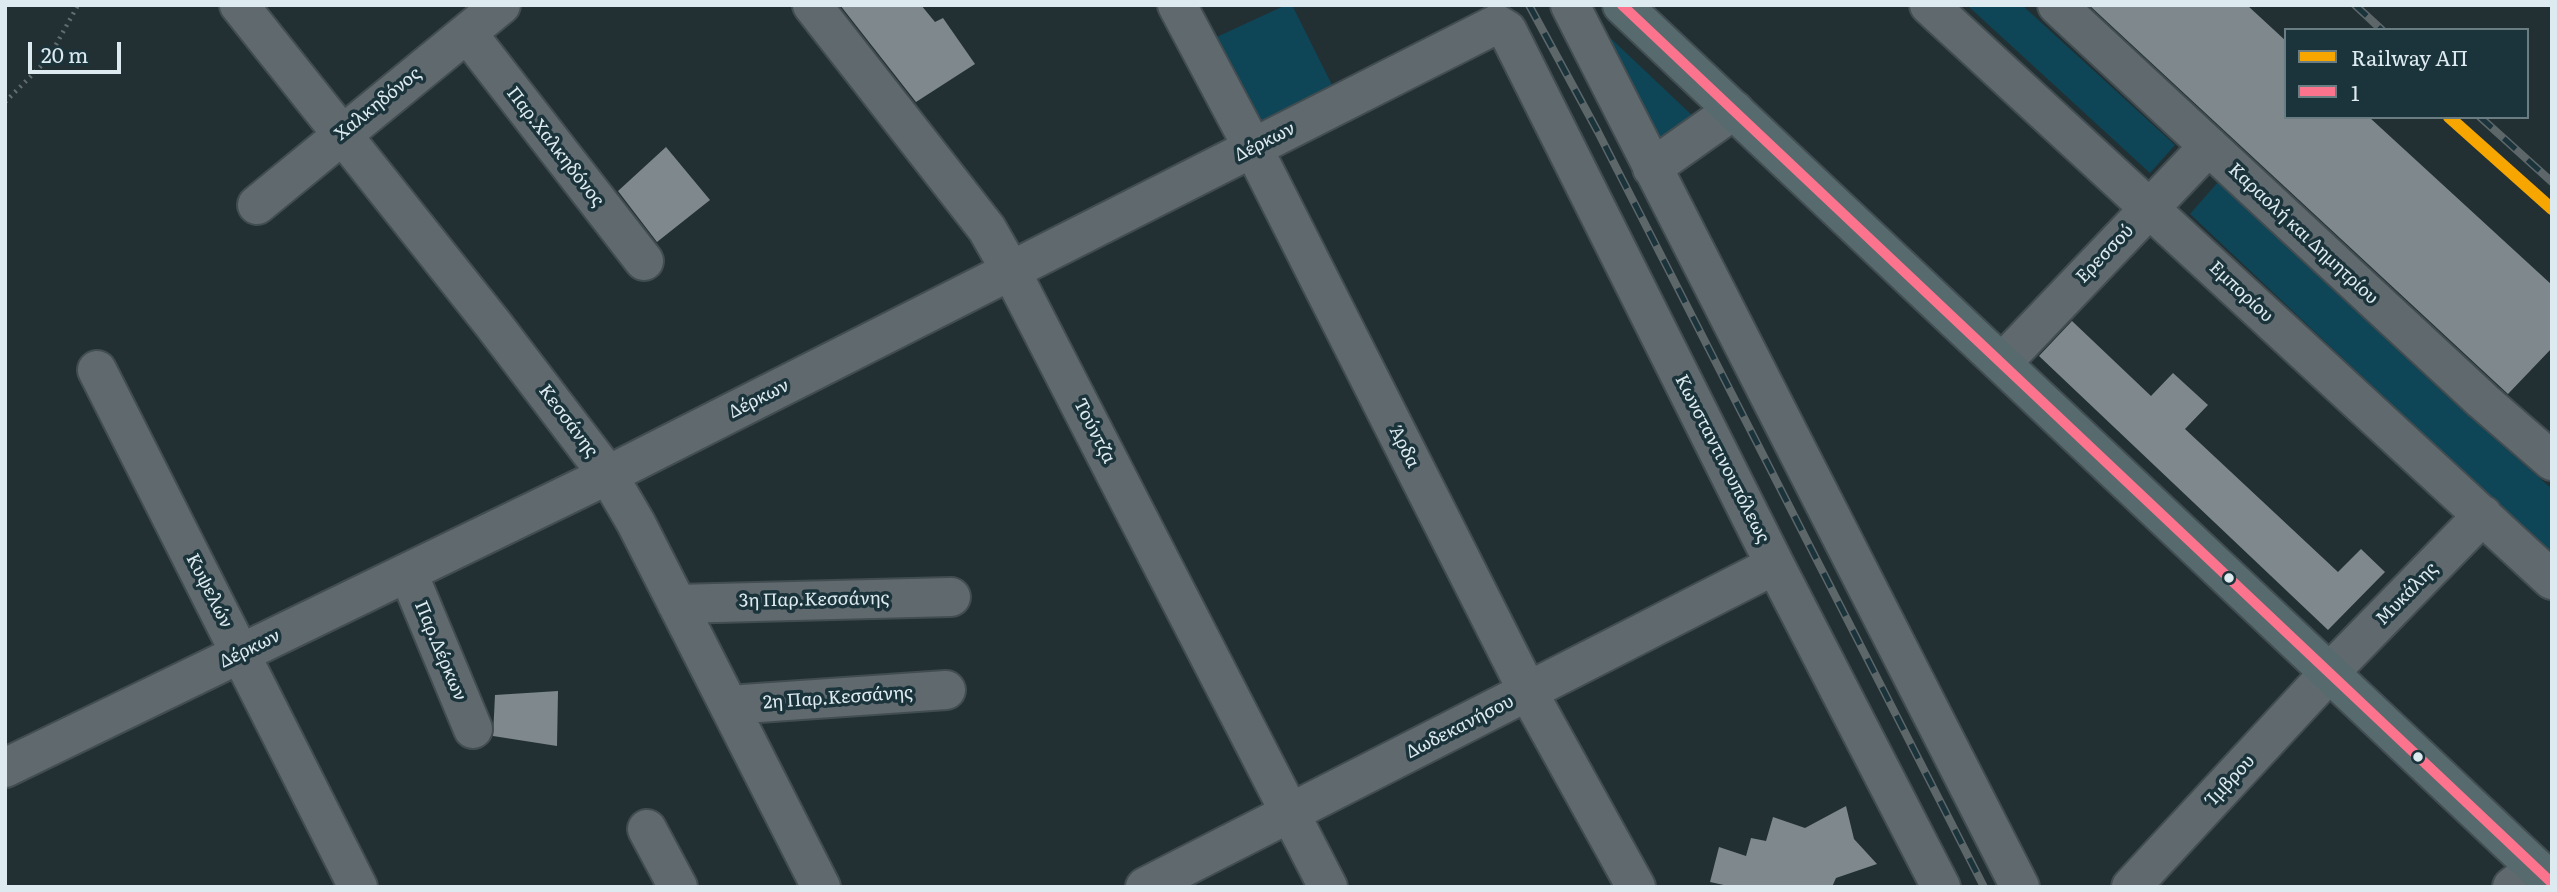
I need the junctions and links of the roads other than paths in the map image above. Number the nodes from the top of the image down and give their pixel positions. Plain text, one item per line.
1 (239, 5) edge
2 (501, 5) edge
3 (812, 5) edge
4 (1177, 5) edge
5 (1570, 5) edge
6 (1622, 5) edge
7 (1929, 5) edge
8 (2057, 5) edge
9 (1491, 21) edge
10 (467, 33) junction
11 (1734, 110) junction
12 (341, 134) junction
13 (2209, 146) junction
14 (1253, 148) junction
15 (1652, 169) junction
16 (257, 205) dead end
17 (2149, 208) junction
18 (644, 261) dead end
19 (1011, 271) junction
20 (2002, 363) junction
21 (97, 370) dead end
22 (2552, 461) edge
23 (608, 475) junction
24 (2483, 515) junction
25 (1775, 565) junction
26 (408, 573) junction
27 (2552, 580) edge
28 (951, 597) dead end
29 (677, 604) junction
30 (241, 653) junction
31 (2330, 672) junction
32 (946, 690) dead end
33 (1528, 692) junction
34 (729, 705) junction
35 (473, 729) dead end
36 (5, 768) edge
37 (1290, 814) junction
38 (647, 829) dead end
39 (2533, 879) edge
40 (358, 887) edge
41 (678, 887) edge
42 (821, 887) edge
43 (1145, 887) edge
44 (1328, 887) edge
45 (1636, 887) edge
46 (1941, 887) edge
47 (2020, 887) edge
48 (2131, 887) edge

1 - 12 street, Κεσσάνης
2 - 10 street, Χαλκηδόνος
3 - 19 street, Τούντζα
4 - 14 street, Άρδα
5 - 15 street
6 - 11 highway
7 - 17 street, Εμπορίου
8 - 13 street, Καραολή και Δημητρίου
9 - 14 street, Δέρκων
9 - 25 street, Κωνσταντινουπόλεως
10 - 12 street, Χαλκηδόνος
10 - 18 street, Παρ.Χαλκηδόνος
11 - 15 street
11 - 20 highway
12 - 16 street, Χαλκηδόνος
12 - 23 street, Κεσσάνης
13 - 17 street, Ερεσσού
13 - 22 street, Καραολή και Δημητρίου
14 - 19 street, Δέρκων
14 - 33 street, Άρδα
15 - 47 street
17 - 20 street, Ερεσσού
17 - 24 street, Εμπορίου
19 - 23 street, Δέρκων
19 - 37 street, Τούντζα
20 - 31 highway
21 - 30 street, Κυψελών
23 - 26 street, Δέρκων
23 - 29 street, Κεσσάνης
24 - 27 street, Εμπορίου
24 - 31 street, Μυκάλης
25 - 33 street, Δωδεκανήσου
25 - 46 street, Κωνσταντινουπόλεως
26 - 30 street, Δέρκων
26 - 35 street, Παρ.Δέρκων
28 - 29 street, 3η Παρ.Κεσσάνης
29 - 34 street, Κεσσάνης
30 - 36 street, Δέρκων
30 - 40 street, Κυψελών
31 - 39 highway
31 - 48 street, Ίμβρου
32 - 34 street, 2η Παρ.Κεσσάνης
33 - 37 street, Δωδεκανήσου
33 - 45 street, Άρδα
34 - 42 street, Κεσσάνης
37 - 43 street, Δωδεκανήσου
37 - 44 street, Τούντζα
38 - 41 street

